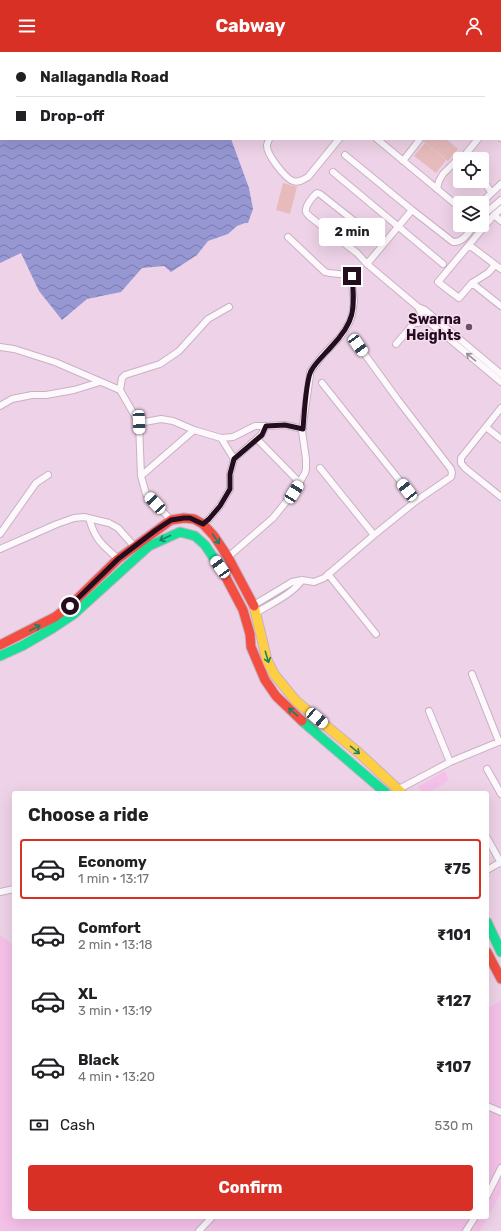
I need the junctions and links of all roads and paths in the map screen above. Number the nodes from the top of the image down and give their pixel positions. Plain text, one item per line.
1 (269, 140) edge
2 (338, 140) edge
3 (378, 140) edge
4 (419, 140) edge
5 (477, 140) edge
6 (470, 152) edge
7 (345, 155) dead end
8 (403, 161) junction
9 (453, 163) edge
10 (333, 172) dead end
11 (501, 184) edge
12 (488, 188) edge
13 (436, 189) junction
14 (491, 192) junction
15 (487, 196) edge
16 (501, 200) edge
17 (453, 202) edge
18 (501, 209) edge
19 (412, 210) junction
20 (489, 210) edge
21 (494, 215) junction
22 (501, 221) edge
23 (398, 226) junction
24 (468, 232) edge
25 (288, 237) dead end
26 (383, 244) junction
27 (469, 244) junction
28 (367, 264) junction
29 (443, 264) dead end
30 (495, 265) junction
31 (501, 269) edge
32 (472, 283) junction
33 (501, 306) edge
34 (229, 307) dead end
35 (418, 307) junction
36 (423, 317) junction
37 (431, 323) junction
38 (426, 329) dead end
39 (396, 344) dead end
40 (358, 345) dead end
41 (0, 347) edge
42 (501, 374) edge
43 (100, 382) junction
44 (501, 382) edge
45 (322, 383) dead end
46 (120, 390) junction
47 (0, 406) edge
48 (501, 408) edge
49 (139, 422) junction
50 (266, 426) junction
51 (486, 427) junction
52 (303, 429) junction
53 (194, 430) junction
54 (221, 438) junction
55 (257, 439) junction
56 (501, 439) edge
57 (234, 459) junction
58 (320, 468) dead end
59 (48, 475) dead end
60 (141, 476) junction
61 (300, 483) junction
62 (501, 497) edge
63 (416, 501) junction
64 (89, 518) junction
65 (171, 520) junction
66 (203, 524) junction
67 (0, 534) edge
68 (374, 535) junction
69 (134, 546) junction
70 (0, 549) edge
71 (228, 557) junction
72 (118, 559) junction
73 (328, 574) junction
74 (75, 607) junction
75 (255, 609) junction
76 (376, 634) dead end
77 (0, 645) edge
78 (0, 656) edge
79 (472, 674) dead end
80 (429, 711) dead end
81 (500, 742) edge
82 (450, 762) junction
83 (487, 769) dead end
84 (384, 791) edge
85 (398, 791) edge
86 (401, 791) edge
87 (501, 794) edge
88 (489, 841) edge
89 (501, 862) edge
90 (489, 869) edge
91 (12, 889) edge
92 (0, 892) edge
93 (489, 926) edge
94 (501, 952) edge
95 (489, 956) edge
96 (501, 979) edge
97 (489, 1107) edge
98 (501, 1112) edge
99 (501, 1168) edge
100 (489, 1192) edge
101 (210, 1219) edge
102 (474, 1219) edge
103 (199, 1231) edge
104 (466, 1231) edge

1 - 2 street
3 - 8 street
4 - 8 street
5 - 6 street
7 - 19 street
8 - 13 street
9 - 13 street
10 - 23 street
11 - 14 street
12 - 14 street
13 - 17 street
14 - 15 street
16 - 20 street
18 - 21 street
19 - 23 street
19 - 24 street
21 - 22 street
21 - 27 street
23 - 26 street
23 - 29 street
25 - 52 street
26 - 28 street
26 - 28 street
27 - 30 street
27 - 32 street
28 - 35 street
30 - 31 street
30 - 32 street
32 - 33 street
34 - 46 street
35 - 36 street
35 - 42 street
36 - 37 street
36 - 39 street
37 - 38 street
44 -> 37 street
40 - 63 street
41 - 43 street
43 - 46 street
43 - 47 street
45 - 63 street
46 - 49 street
48 - 51 street
49 - 53 street
49 - 60 street
50 - 52 street
50 - 54 street
50 - 55 street
51 - 56 street
51 - 62 street
52 - 61 street
53 - 54 street
53 - 60 street
54 - 57 street
55 - 57 street
55 - 61 street
57 - 66 street
58 - 68 street
59 - 67 street
60 - 65 street
61 - 71 street
63 - 68 street
64 - 69 street
64 - 70 street
64 - 72 street
65 - 66 main road
65 - 69 main road
66 -> 71 main road
68 - 73 street
69 - 72 main road
71 - 75 main road
72 - 74 main road
73 - 75 street
73 - 76 street
77 -> 74 main road
74 - 78 main road
84 -> 74 main road
75 -> 85 main road
79 - 81 street
80 - 82 street
81 - 82 street
82 - 86 street
83 - 87 street
88 - 89 street
89 - 90 street
91 - 92 street
93 - 94 main road
95 - 96 main road
97 - 98 street
99 - 100 street
101 - 103 street
102 - 104 street

